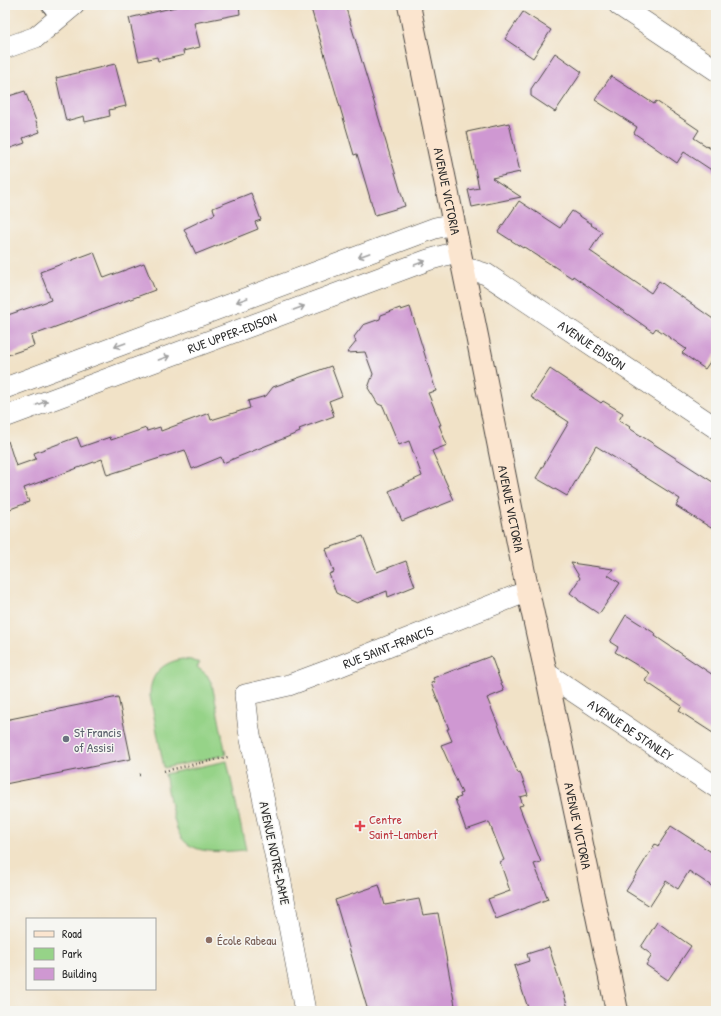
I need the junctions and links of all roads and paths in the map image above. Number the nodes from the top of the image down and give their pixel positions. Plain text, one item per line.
1 (74, 5) edge
2 (409, 5) edge
3 (619, 5) edge
4 (51, 12) edge
5 (5, 48) edge
6 (716, 70) edge
7 (454, 224) junction
8 (462, 261) junction
9 (5, 388) edge
10 (5, 417) edge
11 (716, 428) edge
12 (528, 591) junction
13 (546, 673) junction
14 (245, 695) joint
15 (228, 757) dead end
16 (164, 771) dead end
17 (716, 786) edge
18 (305, 1011) edge
19 (617, 1011) edge

1 - 4 street
2 - 7 street, AVENUE VICTORIA
3 - 6 street
4 - 5 street
7 - 8 street, AVENUE VICTORIA
7 -> 9 street, RUE UPPER-EDISON
10 -> 8 street, RUE UPPER-EDISON
8 - 11 street, AVENUE EDISON
8 - 12 street, AVENUE VICTORIA
12 - 13 street, AVENUE VICTORIA
12 - 14 street, RUE SAINT-FRANCIS
13 - 17 street, AVENUE DE STANLEY
13 - 19 street, AVENUE VICTORIA
14 - 18 street, AVENUE NOTRE-DAME
15 - 16 path

